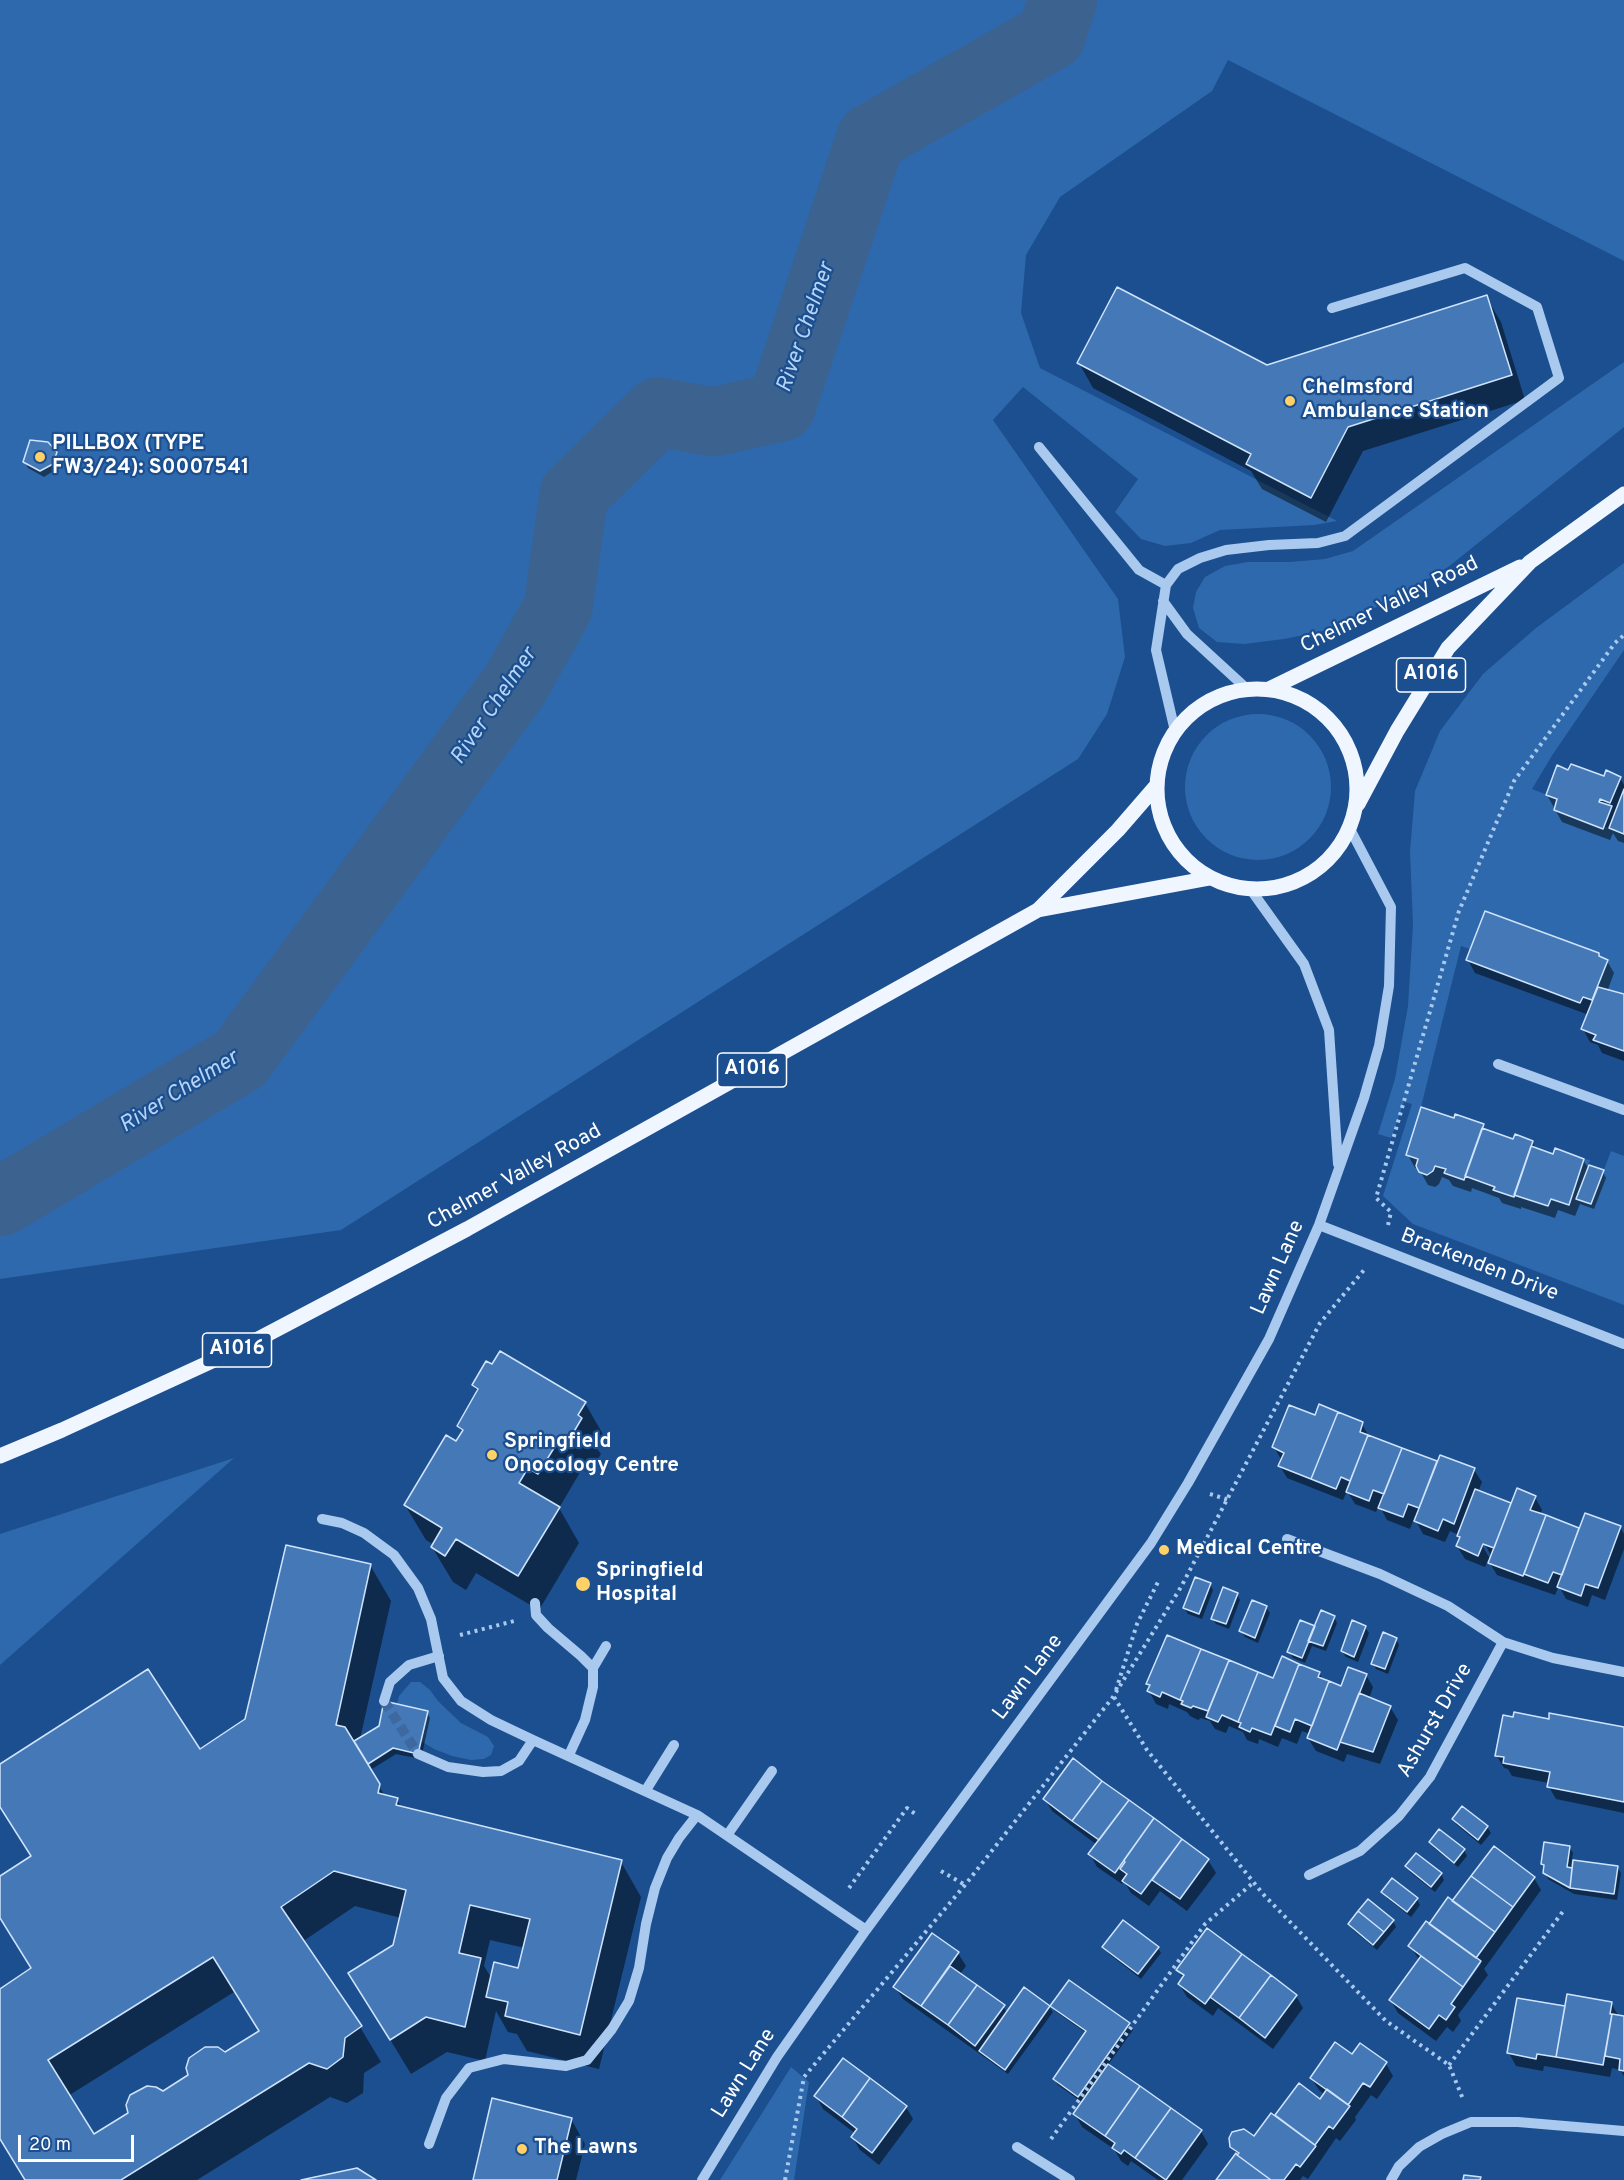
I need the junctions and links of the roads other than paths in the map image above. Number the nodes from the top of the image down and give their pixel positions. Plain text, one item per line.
1 (1332, 308) dead end
2 (1039, 447) dead end
3 (1624, 494) edge
4 (1530, 562) junction
5 (1166, 585) junction
6 (1163, 601) junction
7 (1247, 689) junction
8 (1269, 689) junction
9 (1175, 731) junction
10 (1156, 785) junction
11 (1356, 806) junction
12 (1350, 829) junction
13 (1210, 878) junction
14 (1251, 890) junction
15 (1038, 910) junction
16 (1498, 1064) dead end
17 (1624, 1110) edge
18 (1338, 1171) junction
19 (1319, 1225) junction
20 (1624, 1344) edge
21 (0, 1456) edge
22 (322, 1519) dead end
23 (1287, 1539) dead end
24 (535, 1603) dead end
25 (1503, 1642) junction
26 (606, 1646) dead end
27 (439, 1656) junction
28 (592, 1668) junction
29 (1624, 1672) edge
30 (384, 1701) dead end
31 (532, 1740) junction
32 (674, 1745) dead end
33 (418, 1754) tunnel mouth
34 (569, 1755) junction
35 (772, 1771) dead end
36 (646, 1790) junction
37 (697, 1815) junction
38 (728, 1834) junction
39 (1309, 1875) dead end
40 (866, 1930) junction
41 (1624, 2131) edge
42 (429, 2144) dead end
43 (1017, 2147) dead end
44 (702, 2180) edge
45 (1070, 2180) edge
46 (1391, 2180) edge

1 - 5 street
2 - 5 street
3 - 4 main road, Chelmer Valley Road / A1016
4 - 8 main road, Chelmer Valley Road / A1016
4 - 11 main road, Chelmer Valley Road / A1016
5 - 6 street
6 - 7 street
6 - 9 street
7 - 8 main road, A1016
7 - 9 main road, A1016
8 - 11 main road, A1016
9 - 10 main road, A1016
10 - 13 main road, A1016
10 - 15 main road, Chelmer Valley Road / A1016
11 - 12 main road, A1016
12 - 14 main road, A1016
12 - 18 street, Lawn Lane
13 - 14 main road, A1016
13 - 15 main road, Chelmer Valley Road / A1016
14 - 18 street, Lawn Lane
15 - 21 main road, Chelmer Valley Road / A1016
16 - 17 street
18 - 19 street, Lawn Lane
19 - 20 street, Brackenden Drive
19 - 40 street, Lawn Lane
22 - 27 street
23 - 25 street
24 - 28 street
25 - 29 street
25 - 39 street, Ashurst Drive
26 - 28 street
27 - 30 street
27 - 31 street
28 - 34 street
31 - 33 street
31 - 34 street
32 - 36 street
34 - 36 street
35 - 38 street
36 - 37 street
37 - 38 street
37 - 42 street
38 - 40 street
40 - 44 street, Lawn Lane
41 - 46 street
43 - 45 street

